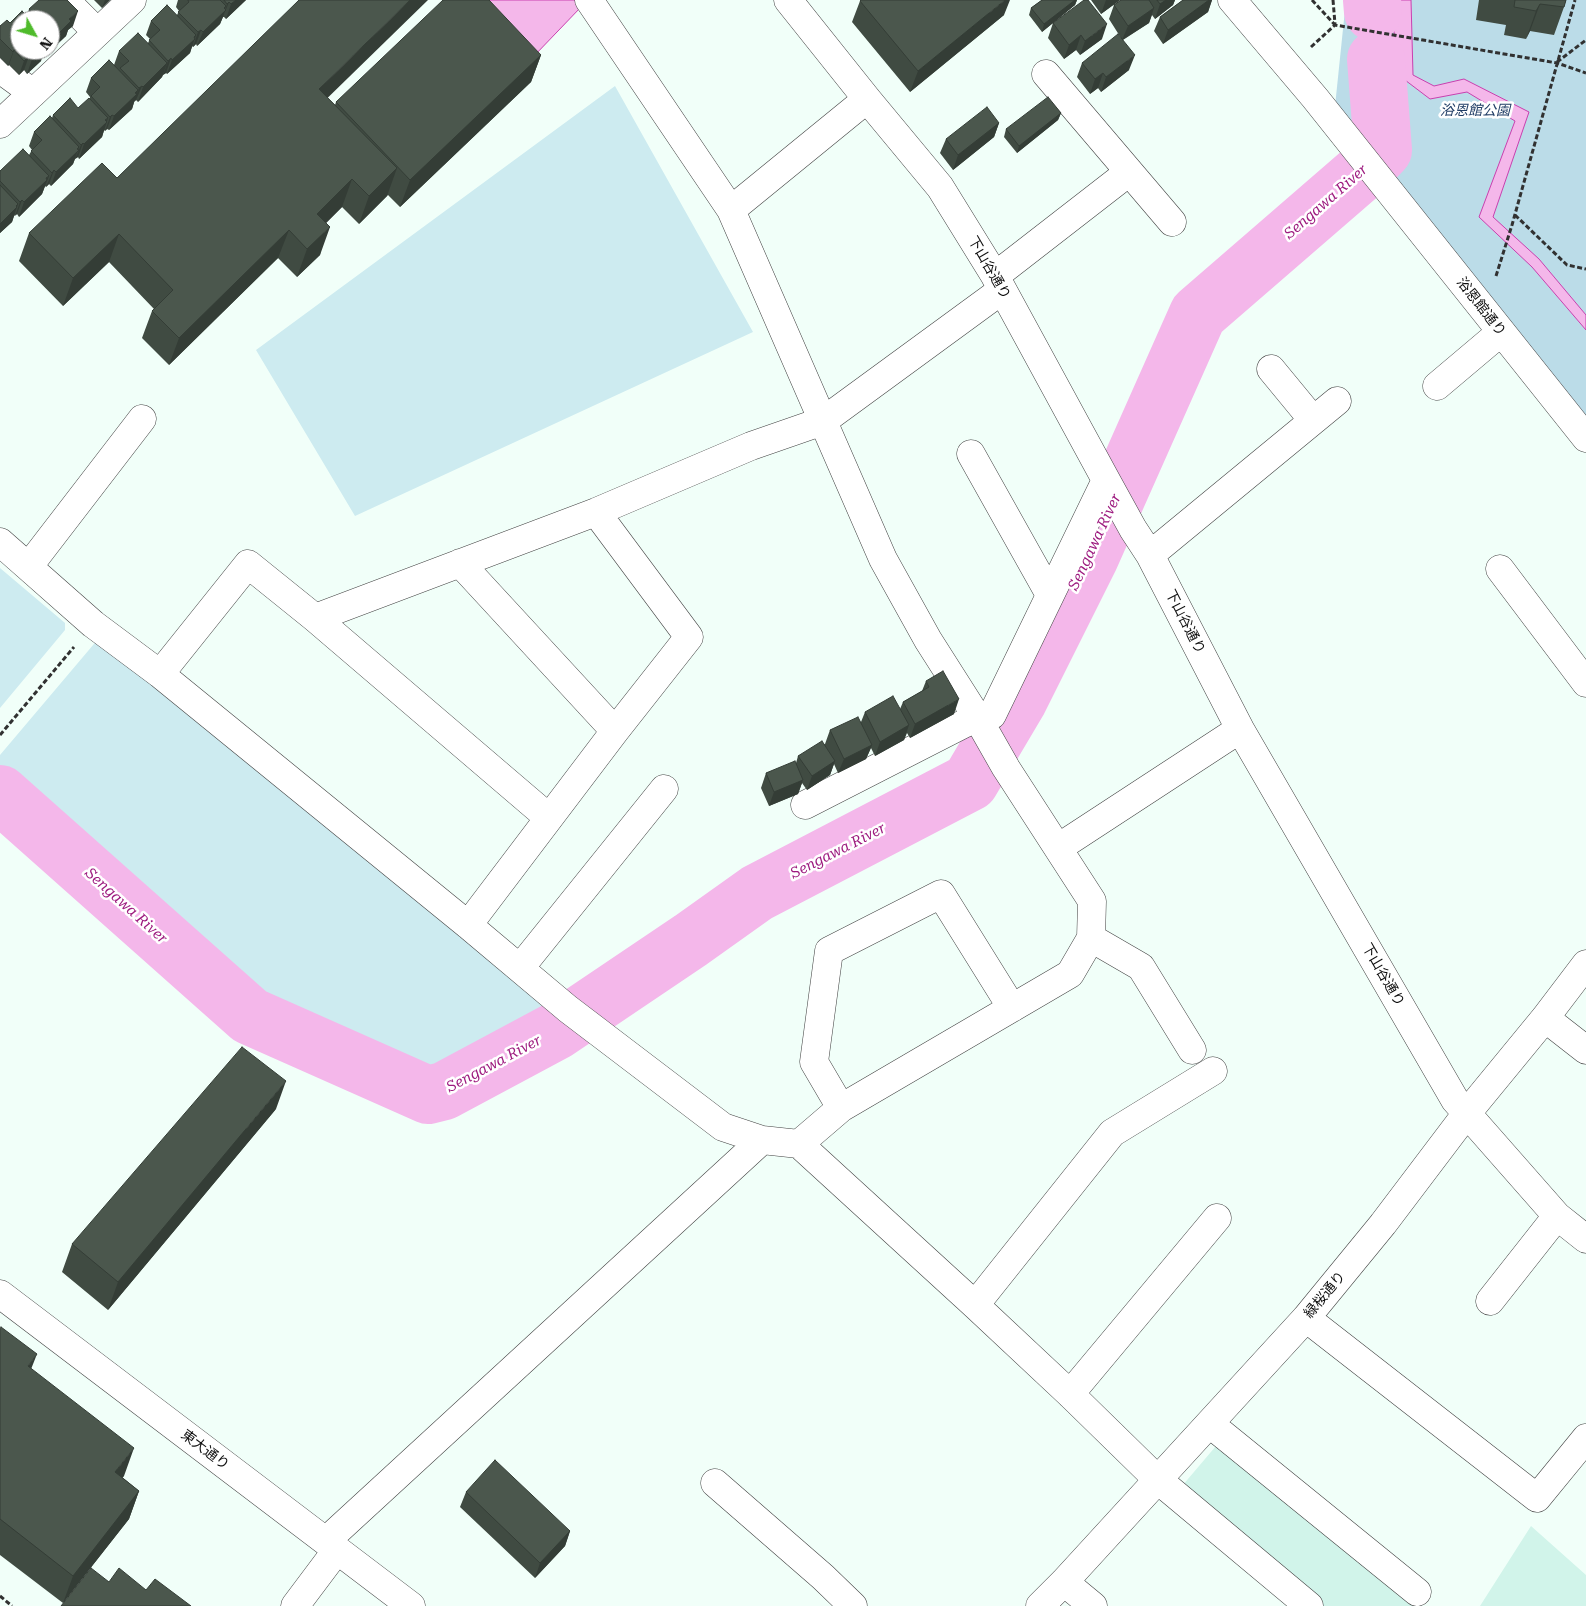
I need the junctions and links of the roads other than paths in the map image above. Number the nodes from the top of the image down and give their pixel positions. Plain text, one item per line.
1 (65, 0) edge
2 (132, 0) edge
3 (589, 0) edge
4 (788, 0) edge
5 (1232, 0) edge
6 (98, 32) junction
7 (0, 69) edge
8 (1046, 74) dead end
9 (33, 93) junction
10 (867, 99) junction
11 (0, 124) edge
12 (1129, 172) junction
13 (731, 210) junction
14 (1172, 222) dead end
15 (998, 283) junction
16 (1501, 332) junction
17 (1271, 369) dead end
18 (1437, 386) dead end
19 (1337, 401) dead end
20 (142, 419) dead end
21 (1313, 420) junction
22 (823, 421) junction
23 (1586, 438) edge
24 (971, 454) dead end
25 (1106, 480) junction
26 (596, 512) junction
27 (0, 542) edge
28 (1150, 555) junction
29 (460, 564) junction
30 (29, 566) junction
31 (1500, 568) dead end
32 (1050, 595) junction
33 (315, 618) junction
34 (160, 674) junction
35 (1586, 683) edge
36 (982, 725) junction
37 (1240, 729) junction
38 (615, 731) junction
39 (664, 789) dead end
40 (805, 805) dead end
41 (549, 818) junction
42 (1058, 848) junction
43 (468, 925) junction
44 (1090, 938) junction
45 (1586, 964) edge
46 (520, 968) junction
47 (1012, 1008) junction
48 (1545, 1018) junction
49 (1192, 1050) dead end
50 (1586, 1050) edge
51 (1214, 1071) dead end
52 (841, 1108) junction
53 (1467, 1113) junction
54 (762, 1140) junction
55 (799, 1144) junction
56 (1557, 1216) junction
57 (1217, 1218) dead end
58 (1586, 1239) edge
59 (0, 1294) edge
60 (1490, 1301) dead end
61 (975, 1305) junction
62 (1306, 1318) junction
63 (1070, 1394) junction
64 (1210, 1424) junction
65 (1586, 1438) edge
66 (1157, 1479) junction
67 (715, 1483) dead end
68 (332, 1546) junction
69 (1064, 1582) junction
70 (1418, 1592) dead end
71 (398, 1602) edge
72 (295, 1606) edge
73 (853, 1606) edge
74 (1040, 1606) edge
75 (1093, 1606) edge
76 (1309, 1606) edge

1 - 6 street
2 - 6 street
3 - 13 street
4 - 10 street, 下山谷通り
5 - 16 street, 浴恩館通り
6 - 9 street
7 - 9 street
8 - 12 street
9 - 11 street
10 - 13 street
10 - 15 street, 下山谷通り
12 - 14 street
12 - 15 street
13 - 22 street
15 - 22 street
15 - 25 street, 下山谷通り
16 - 18 street
16 - 23 street, 浴恩館通り
17 - 21 street
19 - 21 street
20 - 30 street
21 - 28 street
22 - 26 street
22 - 36 street
24 - 32 street
25 - 28 street, 下山谷通り
25 - 32 street
26 - 29 street
26 - 38 street
27 - 30 street
28 - 37 street, 下山谷通り
29 - 33 street
29 - 38 street
30 - 34 street
31 - 35 street
32 - 36 street
33 - 34 street
33 - 41 street
34 - 43 street
36 - 40 street
36 - 42 street
37 - 42 street
37 - 53 street, 下山谷通り
38 - 41 street
39 - 46 street
41 - 43 street
42 - 44 street
43 - 46 street
44 - 47 street
44 - 49 street
45 - 48 street, 緑桜通り
46 - 54 street
47 - 52 street
47 - 52 street
48 - 50 street
48 - 53 street, 緑桜通り
51 - 61 street
52 - 55 street
53 - 56 street, 下山谷通り
53 - 62 street, 緑桜通り
54 - 55 street
54 - 68 street
55 - 61 street
56 - 58 street, 下山谷通り
56 - 60 street
57 - 63 street
59 - 68 street, 東大通り
61 - 63 street
62 - 64 street, 緑桜通り
62 - 65 street
63 - 66 street
64 - 66 street, 緑桜通り
64 - 70 street
66 - 69 street, 緑桜通り
66 - 76 street
67 - 73 street
68 - 71 street, 東大通り
68 - 72 street
69 - 74 street, 緑桜通り
69 - 75 street

